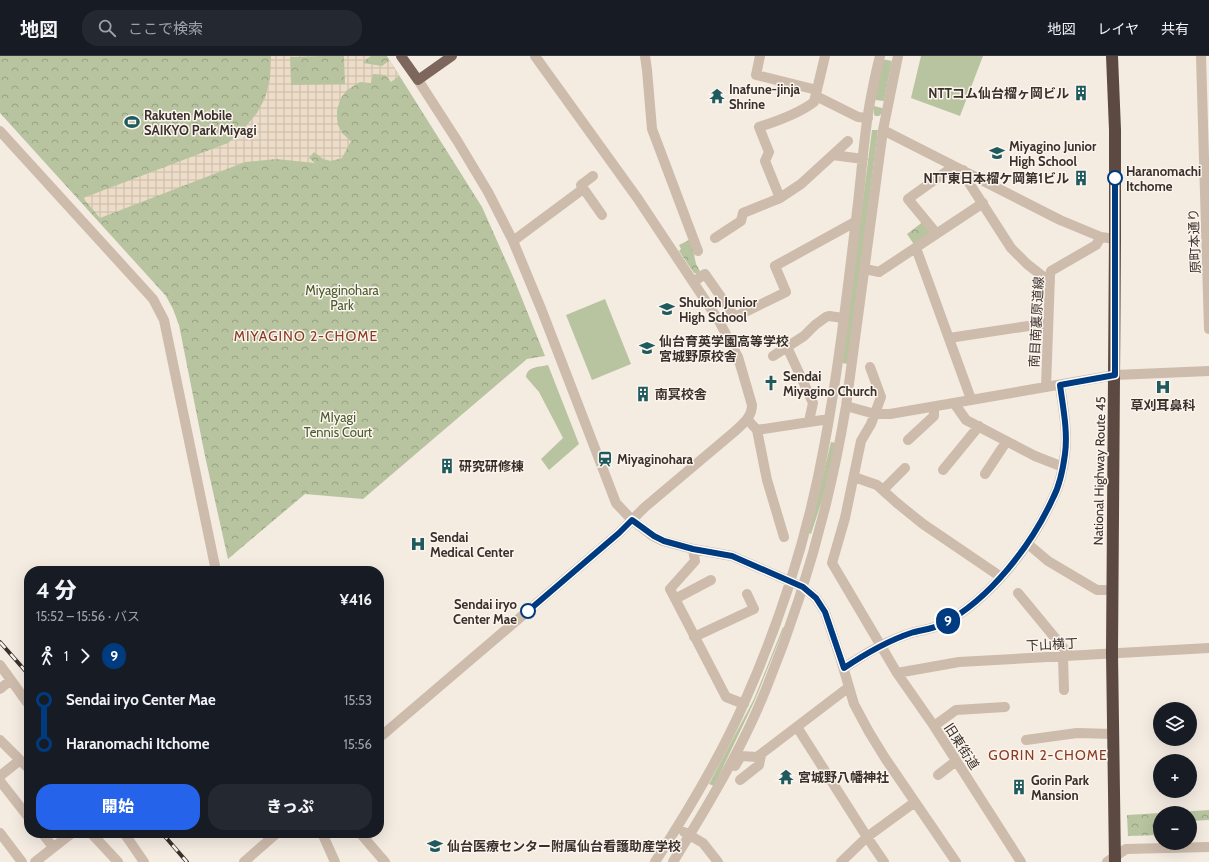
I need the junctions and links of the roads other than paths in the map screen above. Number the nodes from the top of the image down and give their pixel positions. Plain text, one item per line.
1 (401, 56) edge
2 (452, 56) edge
3 (535, 56) edge
4 (644, 56) edge
5 (760, 56) edge
6 (825, 56) edge
7 (880, 56) edge
8 (898, 56) edge
9 (1112, 56) edge
10 (1201, 56) edge
11 (418, 80) junction
12 (817, 93) junction
13 (868, 118) junction
14 (883, 130) junction
15 (0, 131) edge
16 (848, 141) dead end
17 (833, 155) junction
18 (863, 159) junction
19 (959, 168) junction
20 (593, 176) dead end
21 (583, 189) junction
22 (780, 198) junction
23 (983, 203) junction
24 (602, 215) dead end
25 (856, 222) junction
26 (936, 234) junction
27 (1208, 236) edge
28 (1101, 237) junction
29 (714, 238) dead end
30 (1115, 239) junction
31 (513, 241) junction
32 (916, 248) junction
33 (698, 251) dead end
34 (865, 269) junction
35 (693, 282) junction
36 (1050, 282) junction
37 (843, 318) junction
38 (1048, 322) junction
39 (1209, 329) edge
40 (949, 338) junction
41 (787, 347) junction
42 (773, 356) dead end
43 (870, 366) dead end
44 (1209, 371) edge
45 (1115, 375) junction
46 (1060, 385) junction
47 (1046, 387) junction
48 (971, 400) junction
49 (954, 403) junction
50 (846, 406) junction
51 (934, 407) junction
52 (875, 414) junction
53 (747, 419) junction
54 (829, 419) junction
55 (809, 421) junction
56 (979, 426) junction
57 (757, 430) junction
58 (908, 440) dead end
59 (1006, 442) junction
60 (1063, 467) junction
61 (905, 468) dead end
62 (943, 470) dead end
63 (985, 474) dead end
64 (854, 477) junction
65 (883, 490) junction
66 (632, 520) junction
67 (784, 537) dead end
68 (1028, 544) junction
69 (693, 549) junction
70 (215, 566) edge
71 (1001, 576) junction
72 (711, 580) dead end
73 (790, 581) junction
74 (803, 587) junction
75 (1112, 590) junction
76 (1018, 593) dead end
77 (747, 594) dead end
78 (675, 599) junction
79 (694, 637) junction
80 (880, 645) junction
81 (1209, 648) edge
82 (1112, 653) junction
83 (1066, 656) junction
84 (0, 665) edge
85 (844, 668) junction
86 (897, 673) junction
87 (11, 680) junction
88 (849, 686) junction
89 (0, 689) edge
90 (766, 690) junction
91 (1064, 690) dead end
92 (24, 698) edge
93 (744, 704) junction
94 (1005, 708) dead end
95 (934, 726) junction
96 (797, 727) junction
97 (384, 734) edge
98 (1113, 734) junction
99 (0, 740) edge
100 (1026, 740) dead end
101 (761, 755) junction
102 (20, 760) junction
103 (956, 761) junction
104 (24, 764) edge
105 (938, 775) dead end
106 (0, 776) edge
107 (740, 780) dead end
108 (0, 781) edge
109 (716, 789) junction
110 (915, 802) junction
111 (24, 812) edge
112 (677, 828) junction
113 (0, 833) edge
114 (690, 835) junction
115 (867, 837) junction
116 (46, 838) edge
117 (65, 838) edge
118 (96, 838) edge
119 (127, 838) edge
120 (271, 838) edge
121 (324, 838) edge
122 (364, 838) edge
123 (53, 847) junction
124 (1209, 847) edge
125 (1112, 860) edge
126 (143, 861) edge
127 (22, 862) edge
128 (35, 862) edge
129 (118, 862) edge
130 (244, 862) edge
131 (335, 862) edge
132 (385, 862) edge
133 (655, 862) edge
134 (673, 862) edge
135 (718, 862) edge
136 (840, 862) edge
137 (884, 862) edge
138 (956, 862) edge
139 (1021, 862) edge

1 - 11 main road
2 - 11 main road
3 - 35 street
4 - 33 street
5 - 12 street
6 - 12 street
7 - 13 street
8 - 14 street
9 - 30 highway, National Highway Route 45
10 - 27 street, 原町本通り
11 - 31 street
12 - 13 street
12 - 22 street
13 - 18 street
14 - 19 street
14 - 34 street
15 - 70 street
16 - 17 street
17 - 18 street
17 - 22 street
18 - 25 street
19 - 23 street
19 - 26 street
19 - 28 street
20 - 21 street
21 - 24 street
21 - 31 street
22 - 29 street
23 - 26 street
23 - 36 street
25 - 35 street
25 - 37 street
26 - 32 street
27 - 39 street, 原町本通り
28 - 30 street
28 - 36 street, 南目南裏原道線
30 - 45 highway, National Highway Route 45
31 - 66 street
32 - 34 street
32 - 40 street
34 - 50 street
35 - 53 street
36 - 38 street, 南目南裏原道線
37 - 41 street
37 - 54 street
38 - 40 street
38 - 47 street, 南目南裏原道線
40 - 48 street
41 - 42 street
41 - 55 street
43 - 52 street, 旧東街道
44 - 45 street
45 - 46 street
45 - 75 highway, National Highway Route 45
46 - 47 street
46 - 60 street
47 - 48 street
48 - 49 street
49 - 51 street
49 - 56 street
50 - 52 street
50 - 74 street
51 - 52 street
51 - 58 street
52 - 64 street, 旧東街道
53 - 57 street
53 - 66 street
54 - 55 street
54 - 73 street
55 - 57 street
56 - 59 street
56 - 62 street
57 - 67 street
59 - 60 street
59 - 63 street
60 - 68 street
61 - 65 street
64 - 65 street
64 - 80 street, 旧東街道
65 - 71 street
66 - 69 street
66 - 97 street
68 - 71 street
68 - 75 street
69 - 73 street
69 - 78 street
71 - 80 street
72 - 78 street
73 - 74 street
73 - 93 street
74 - 85 street
74 - 90 street
75 - 82 highway, National Highway Route 45
76 - 83 street
77 - 79 street
78 - 79 street
79 - 93 street
80 - 85 street
80 - 86 street, 旧東街道
81 - 82 street, 下山横丁
82 - 83 street, 下山横丁
82 - 98 highway, National Highway Route 45
83 - 86 street, 下山横丁
83 - 91 street
84 - 87 street
85 - 88 street
86 - 95 street, 旧東街道
87 - 89 street
87 - 92 street
88 - 96 street
88 - 110 street
90 - 101 street
90 - 109 street
93 - 112 street
94 - 95 street
95 - 103 street, 旧東街道
96 - 101 street
96 - 115 street
98 - 100 street
98 - 125 highway, National Highway Route 45
99 - 102 street
101 - 107 street
101 - 109 street
102 - 104 street
102 - 106 street
103 - 105 street
103 - 139 street, 旧東街道
108 - 111 street
109 - 114 street
110 - 115 street
110 - 138 street
112 - 114 street
112 - 133 street
113 - 127 street
114 - 134 street
114 - 135 street
115 - 136 street
115 - 137 street
116 - 123 street
117 - 123 street
118 - 129 street
119 - 126 street
120 - 130 street
121 - 131 street
122 - 132 street
123 - 128 street
124 - 125 street

